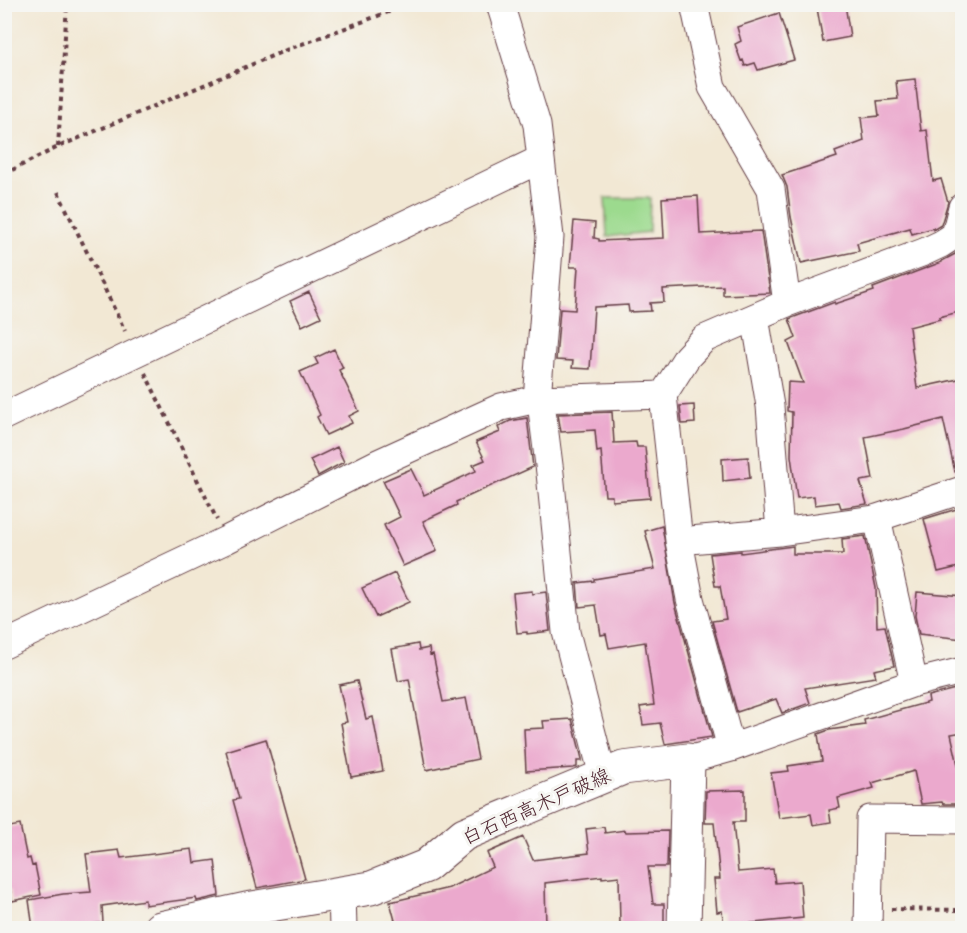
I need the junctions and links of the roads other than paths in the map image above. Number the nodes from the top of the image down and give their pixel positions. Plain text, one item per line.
1 (500, 4) edge
2 (694, 4) edge
3 (541, 159) junction
4 (963, 207) edge
5 (787, 303) junction
6 (755, 317) junction
7 (663, 395) junction
8 (537, 399) junction
9 (4, 416) edge
10 (963, 490) edge
11 (877, 518) junction
12 (780, 532) junction
13 (679, 541) junction
14 (4, 645) edge
15 (963, 671) edge
16 (914, 683) junction
17 (730, 748) junction
18 (688, 760) junction
19 (603, 776) junction
20 (963, 820) edge
21 (342, 892) junction
22 (869, 918) edge
23 (160, 928) edge
24 (343, 928) edge
25 (684, 928) edge

1 - 3 street
2 - 5 street
3 - 8 street
3 - 9 street
4 - 5 street
5 - 6 street
6 - 7 street
6 - 12 street
7 - 8 street
7 - 13 street
8 - 14 street
8 - 19 street
10 - 11 street
11 - 12 street
11 - 16 street
12 - 13 street
13 - 17 street
15 - 16 street
16 - 17 street
17 - 18 street
18 - 19 main road, 白石西高木戸破線
18 - 25 main road
19 - 21 main road, 白石西高木戸破線
20 - 22 street
21 - 23 main road, 白石西高木戸破線
21 - 24 street

